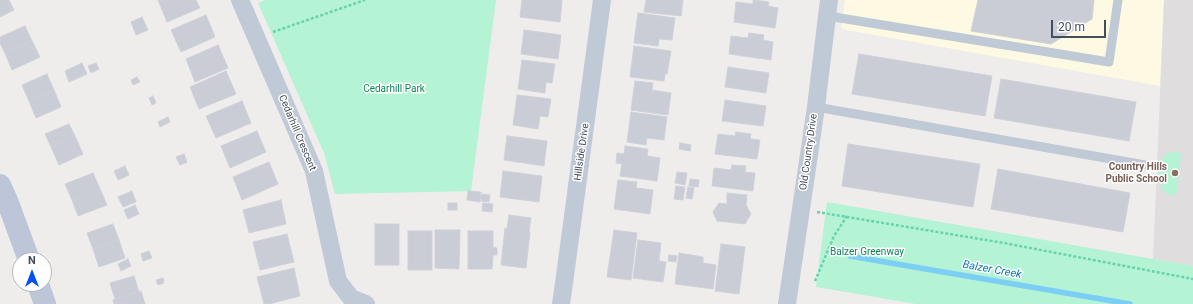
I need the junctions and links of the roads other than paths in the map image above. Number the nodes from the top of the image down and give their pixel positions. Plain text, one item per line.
1 (240, 0) edge
2 (602, 0) edge
3 (1118, 0) edge
4 (828, 8) edge
5 (816, 107) junction
6 (1145, 165) dead end
7 (0, 185) edge
8 (26, 252) edge
9 (41, 292) edge
10 (45, 304) edge
11 (366, 304) edge
12 (561, 304) edge
13 (787, 304) edge

1 - 11 street, Cedarhill Crescent
2 - 12 street, Hillside Drive
3 - 4 lane
4 - 5 street, Old Country Drive
5 - 6 lane
5 - 13 street, Old Country Drive
7 - 8 street
9 - 10 street

